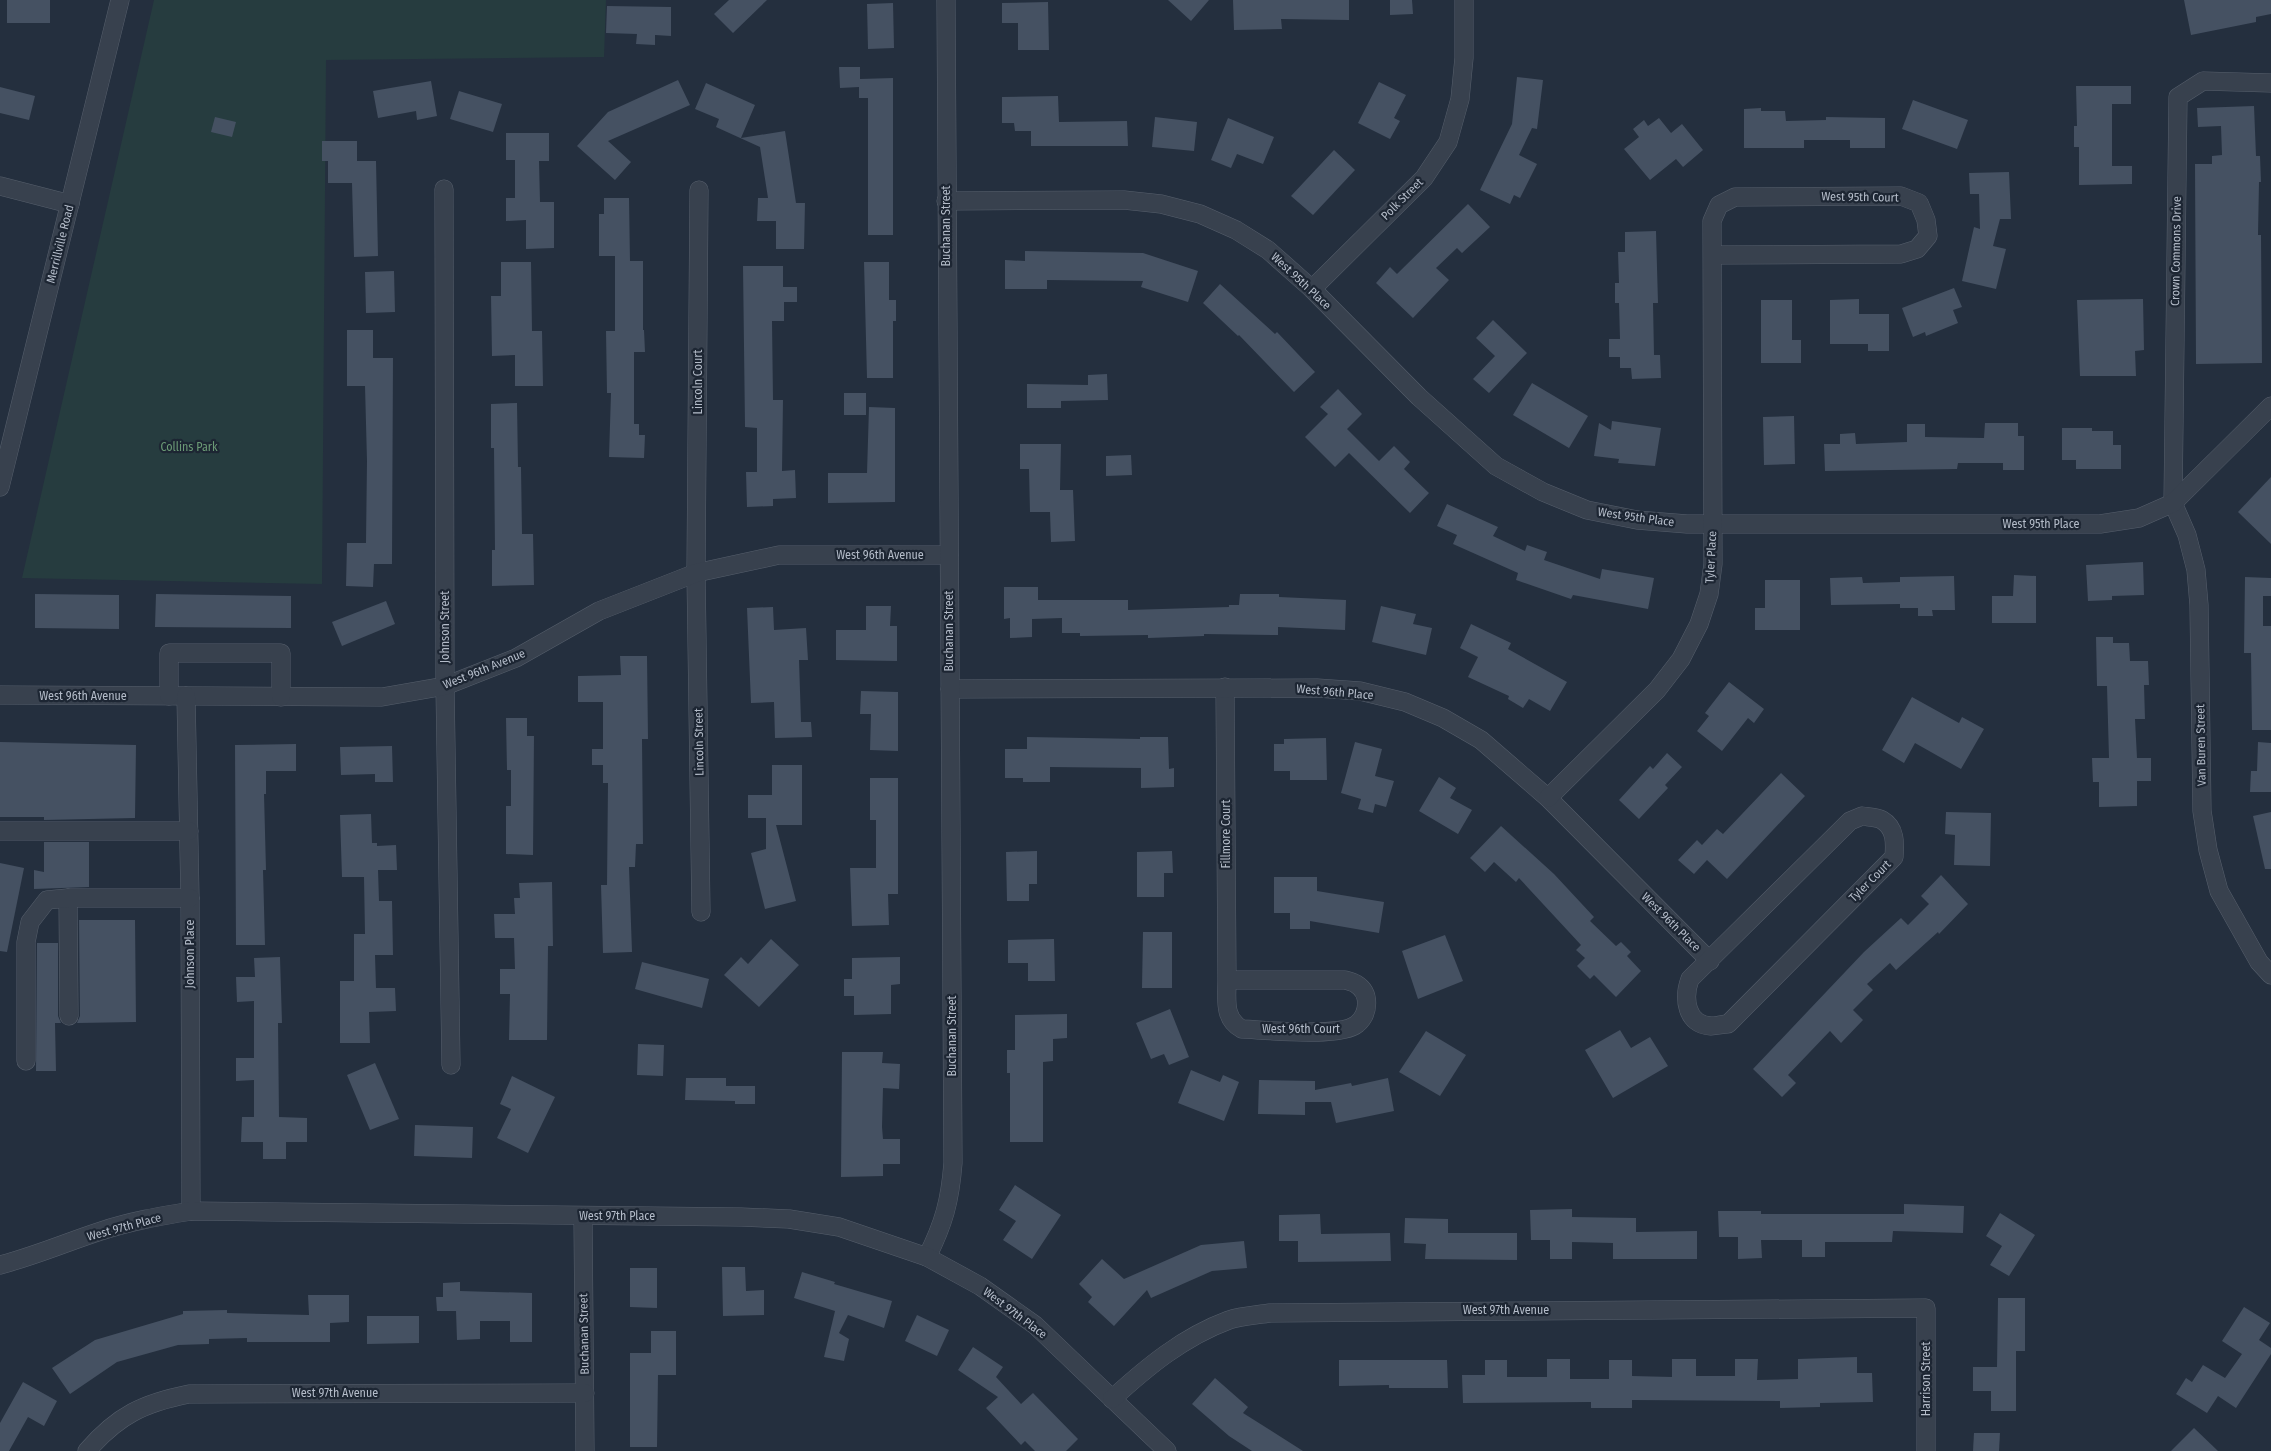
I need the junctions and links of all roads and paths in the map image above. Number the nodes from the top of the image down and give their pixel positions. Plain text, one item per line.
1 (120, 0) edge
2 (946, 0) edge
3 (1464, 0) edge
4 (2271, 83) edge
5 (0, 186) edge
6 (444, 189) dead end
7 (699, 190) dead end
8 (946, 201) junction
9 (70, 204) junction
10 (1713, 256) junction
11 (1312, 289) junction
12 (2271, 406) edge
13 (4, 453) edge
14 (0, 487) edge
15 (2173, 503) junction
16 (1713, 524) junction
17 (949, 555) junction
18 (696, 573) junction
19 (445, 686) junction
20 (1225, 687) junction
21 (950, 689) junction
22 (0, 695) edge
23 (177, 696) junction
24 (280, 697) junction
25 (1548, 798) junction
26 (0, 831) edge
27 (189, 831) junction
28 (68, 898) junction
29 (190, 898) junction
30 (701, 912) dead end
31 (1710, 961) junction
32 (2271, 975) edge
33 (1227, 980) junction
34 (69, 1016) dead end
35 (26, 1061) dead end
36 (451, 1064) dead end
37 (191, 1211) junction
38 (583, 1216) junction
39 (927, 1257) junction
40 (0, 1265) edge
41 (1926, 1308) joint
42 (585, 1392) junction
43 (1112, 1399) junction
44 (92, 1445) edge
45 (585, 1451) edge
46 (1167, 1451) edge
47 (1926, 1451) edge

1 - 9 street, Merrillville Road
2 - 8 street, Buchanan Street
3 - 11 street, Polk Street
4 - 15 street, Crown Commons Drive
5 - 9 street
6 - 19 street, Johnson Street
7 - 18 street, Lincoln Court
8 - 11 street, West 95th Place
8 - 17 street, Buchanan Street
9 - 13 street, Merrillville Road
10 - 10 street, West 95th Court
10 - 16 street, Tyler Place
11 - 16 street, West 95th Place
12 - 15 street, West 95th Place
13 - 14 street, Merrillville Road
15 - 16 street, West 95th Place
15 - 32 street, Van Buren Street
16 - 25 street, Tyler Place
17 - 18 street, West 96th Avenue
17 - 21 street, Buchanan Street
18 - 19 street, West 96th Avenue
18 - 30 street, Lincoln Street
19 - 24 street, West 96th Avenue
19 - 36 street, Johnson Street
20 - 21 street, West 96th Place
20 - 25 street, West 96th Place
20 - 33 street, Fillmore Court
21 - 39 street, Buchanan Street
22 - 23 street, West 96th Avenue
23 - 24 street, West 96th Avenue
23 - 24 street, Johnson Place
23 - 27 street, Johnson Place
25 - 31 street, West 96th Place
26 - 27 street
27 - 29 street, Johnson Place
28 - 29 street
28 - 34 street
28 - 35 street
29 - 37 street, Johnson Place
31 - 31 street, Tyler Court
33 - 33 street, West 96th Court
37 - 38 street, West 97th Place
37 - 40 street, West 97th Place
38 - 39 street, West 97th Place
38 - 42 street, Buchanan Street
39 - 43 street, West 97th Place
41 - 43 street, West 97th Avenue
41 - 47 street, Harrison Street
42 - 44 street, West 97th Avenue
42 - 45 street, Buchanan Street
43 - 46 street, West 97th Place

